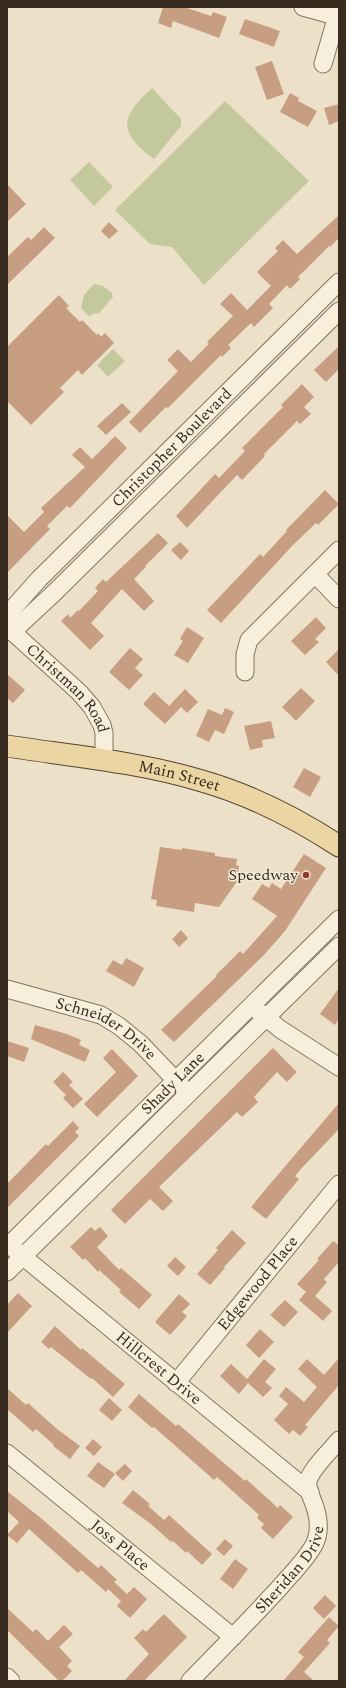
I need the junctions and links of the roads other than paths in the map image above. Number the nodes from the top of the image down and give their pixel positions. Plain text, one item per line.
1 (303, 7) edge
2 (338, 17) edge
3 (324, 64) dead end
4 (339, 282) edge
5 (339, 311) edge
6 (339, 550) edge
7 (315, 574) junction
8 (339, 599) edge
9 (7, 615) edge
10 (9, 630) edge
11 (245, 672) dead end
12 (7, 746) edge
13 (104, 761) junction
14 (339, 846) edge
15 (339, 919) edge
16 (339, 946) edge
17 (7, 989) edge
18 (252, 1006) junction
19 (266, 1019) junction
20 (339, 1067) edge
21 (176, 1080) junction
22 (189, 1094) junction
23 (339, 1184) edge
24 (8, 1245) edge
25 (23, 1257) junction
26 (7, 1272) edge
27 (176, 1383) junction
28 (339, 1440) edge
29 (7, 1453) edge
30 (310, 1492) junction
31 (233, 1637) junction
32 (7, 1677) edge
33 (11, 1681) edge
34 (190, 1681) edge

1 - 2 street
2 - 3 street
4 - 9 street, Christopher Boulevard
5 - 10 street, Christopher Boulevard
6 - 7 street
7 - 8 street
7 - 11 street
10 - 13 street, Christman Road
12 - 13 main road, Main Street
13 - 14 main road, Main Street
15 - 18 street, Shady Lane
16 - 19 street, Shady Lane
17 - 21 street, Schneider Drive
18 - 19 street
18 - 21 street, Shady Lane
19 - 20 street
19 - 22 street, Shady Lane
21 - 22 street, Schneider Drive
21 - 24 street, Shady Lane
22 - 25 street, Shady Lane
23 - 27 street, Edgewood Place
24 - 25 street, Hillcrest Drive
25 - 26 street, Shady Lane
25 - 27 street, Hillcrest Drive
27 - 30 street, Hillcrest Drive
28 - 30 street, Sheridan Drive
29 - 31 street, Joss Place
30 - 31 street, Sheridan Drive
31 - 34 street, Sheridan Drive
32 - 33 street

